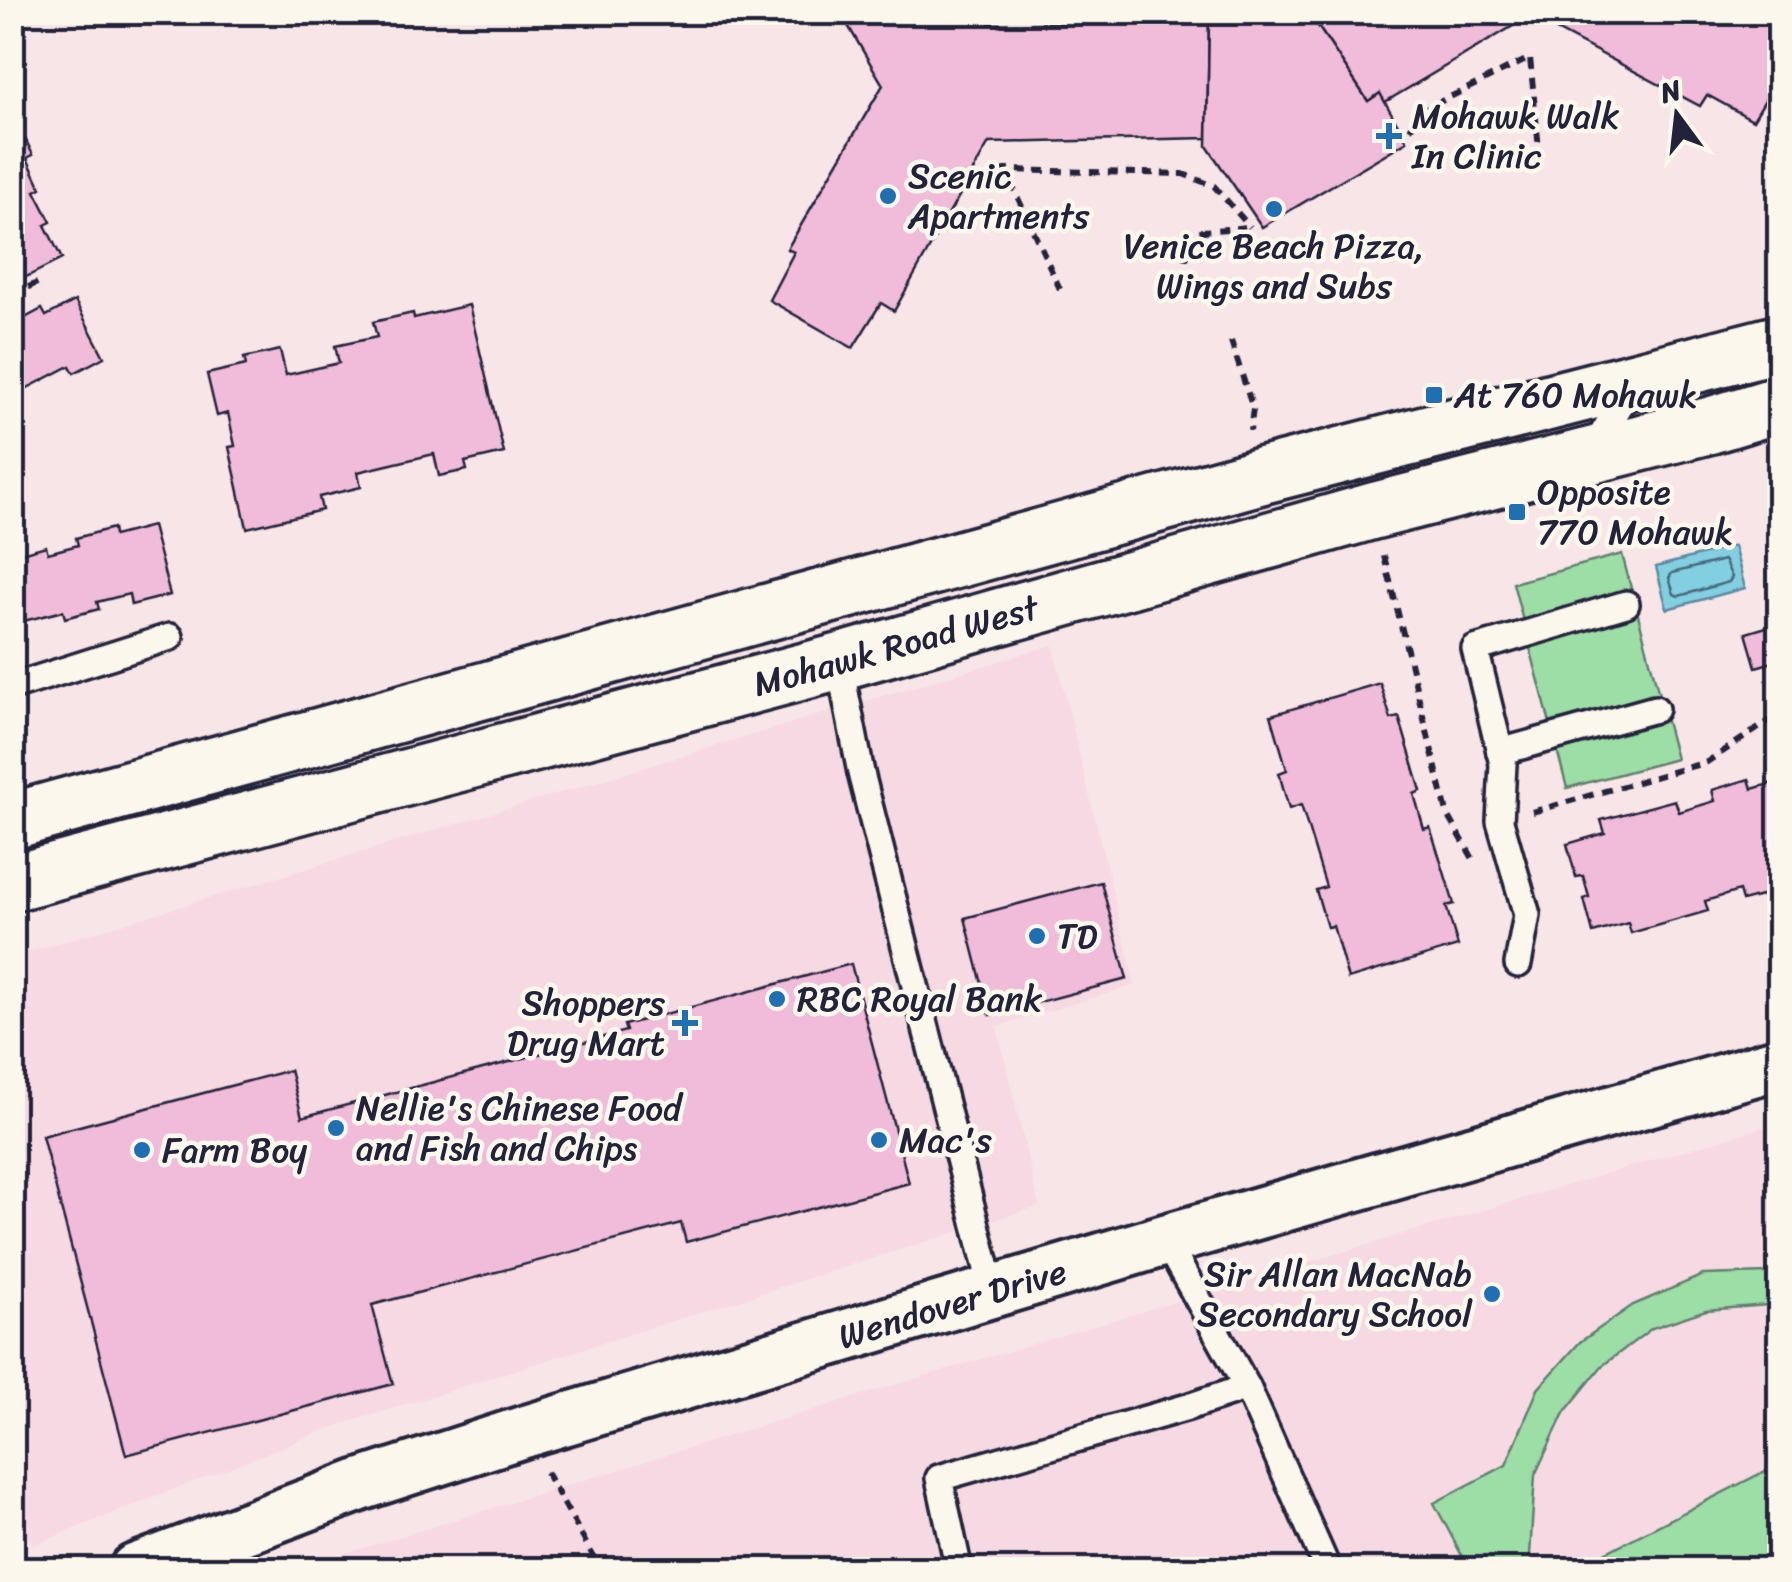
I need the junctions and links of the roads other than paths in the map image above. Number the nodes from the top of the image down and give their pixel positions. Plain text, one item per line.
1 (1780, 343) edge
2 (1634, 380) junction
3 (1780, 404) edge
4 (1711, 425) junction
5 (1590, 455) junction
6 (908, 572) junction
7 (1626, 604) dead end
8 (170, 637) dead end
9 (839, 662) junction
10 (12, 687) edge
11 (1655, 709) dead end
12 (1500, 752) junction
13 (12, 822) edge
14 (12, 883) edge
15 (1518, 964) dead end
16 (1780, 1062) edge
17 (1165, 1240) junction
18 (993, 1292) junction
19 (1247, 1387) junction
20 (135, 1570) edge
21 (959, 1570) edge
22 (1328, 1570) edge

1 - 2 main road, Mohawk Road West
2 - 4 lane
2 - 5 lane
2 - 6 main road, Mohawk Road West
3 - 4 main road, Mohawk Road West
4 - 5 main road, Mohawk Road West
5 - 9 main road, Mohawk Road West
6 - 9 main road
6 - 13 main road, Mohawk Road West
7 - 12 lane
8 - 10 lane
9 - 14 main road, Mohawk Road West
9 - 18 lane
11 - 12 lane
12 - 15 lane
16 - 17 street, Wendover Drive
17 - 18 street, Wendover Drive
17 - 19 lane
18 - 20 street, Wendover Drive
19 - 21 lane
19 - 22 lane

